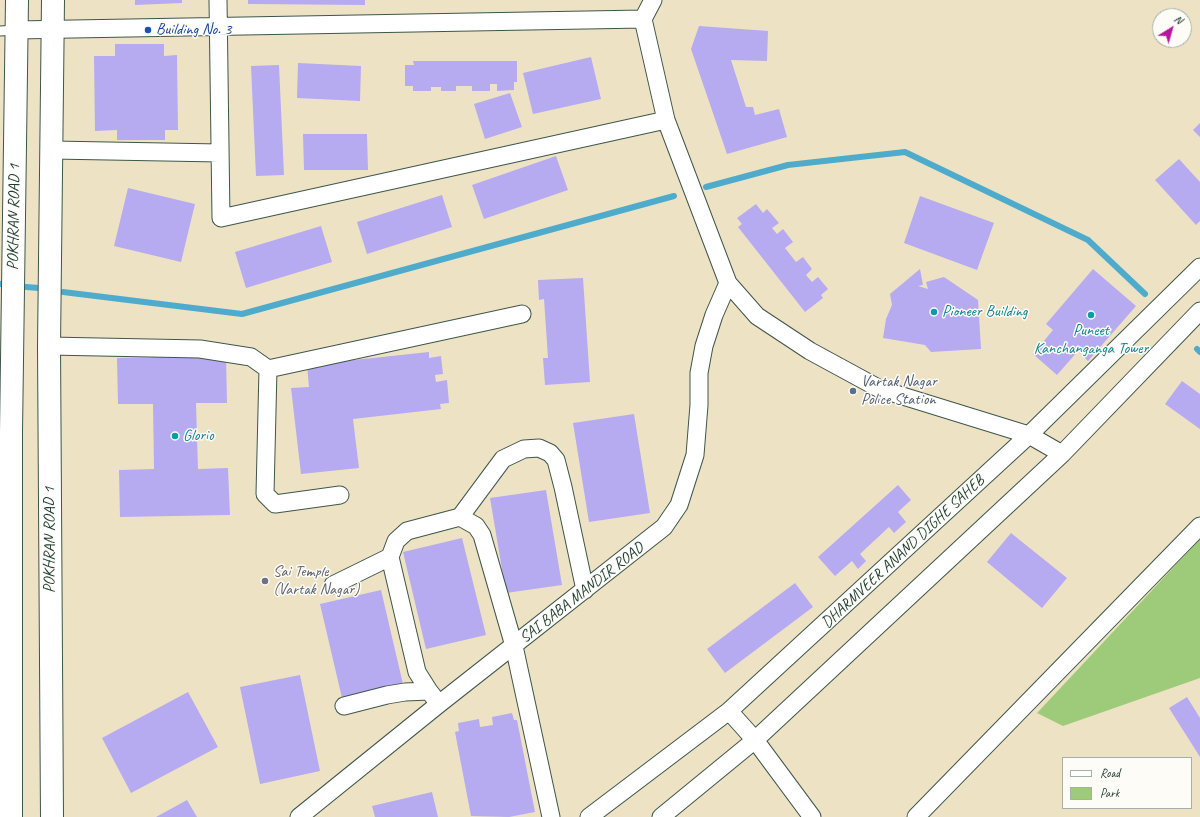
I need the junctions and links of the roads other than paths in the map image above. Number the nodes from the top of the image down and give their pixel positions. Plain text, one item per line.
1 (17, 0) edge
2 (54, 0) edge
3 (218, 0) edge
4 (653, 0) edge
5 (643, 19) junction
6 (218, 26) junction
7 (53, 29) junction
8 (8, 31) edge
9 (666, 120) junction
10 (52, 150) junction
11 (220, 153) junction
12 (1200, 268) edge
13 (728, 284) junction
14 (1200, 311) edge
15 (522, 314) dead end
16 (49, 346) junction
17 (268, 369) junction
18 (5, 431) edge
19 (1030, 435) junction
20 (1062, 454) junction
21 (340, 495) dead end
22 (460, 516) junction
23 (1200, 526) edge
24 (390, 557) junction
25 (333, 585) dead end
26 (585, 590) junction
27 (6, 614) edge
28 (514, 646) junction
29 (434, 698) junction
30 (344, 706) dead end
31 (729, 711) junction
32 (755, 740) junction
33 (11, 817) edge
34 (52, 817) edge
35 (299, 817) edge
36 (551, 817) edge
37 (590, 817) edge
38 (661, 817) edge
39 (812, 817) edge
40 (916, 817) edge

1 - 8 main road, POKHRAN ROAD 1
2 - 7 main road, POKHRAN ROAD 1
3 - 6 street
4 - 5 street
5 - 6 street
5 - 9 street
6 - 7 street
6 - 11 street
7 - 8 street
7 - 10 main road, POKHRAN ROAD 1
8 - 18 main road, POKHRAN ROAD 1
9 - 11 street
9 - 13 street
10 - 11 street
10 - 16 main road, POKHRAN ROAD 1
12 - 19 street, DHARMVEER ANAND DIGHE SAHEB
13 - 19 street
13 - 26 street, SAI BABA MANDIR ROAD
14 - 20 street
15 - 17 street
16 - 17 street
16 - 34 main road, POKHRAN ROAD 1
17 - 21 street
18 - 27 main road, POKHRAN ROAD 1
19 - 20 street
19 - 31 street, DHARMVEER ANAND DIGHE SAHEB
20 - 32 street
22 - 24 street
22 - 26 street
22 - 28 street
23 - 40 street
24 - 25 street
24 - 29 street
26 - 28 street, SAI BABA MANDIR ROAD
27 - 33 main road, POKHRAN ROAD 1
28 - 29 street, SAI BABA MANDIR ROAD
28 - 36 street
29 - 30 street
29 - 35 street, SAI BABA MANDIR ROAD
31 - 32 street
31 - 37 street, DHARMVEER ANAND DIGHE SAHEB
32 - 38 street
32 - 39 street

